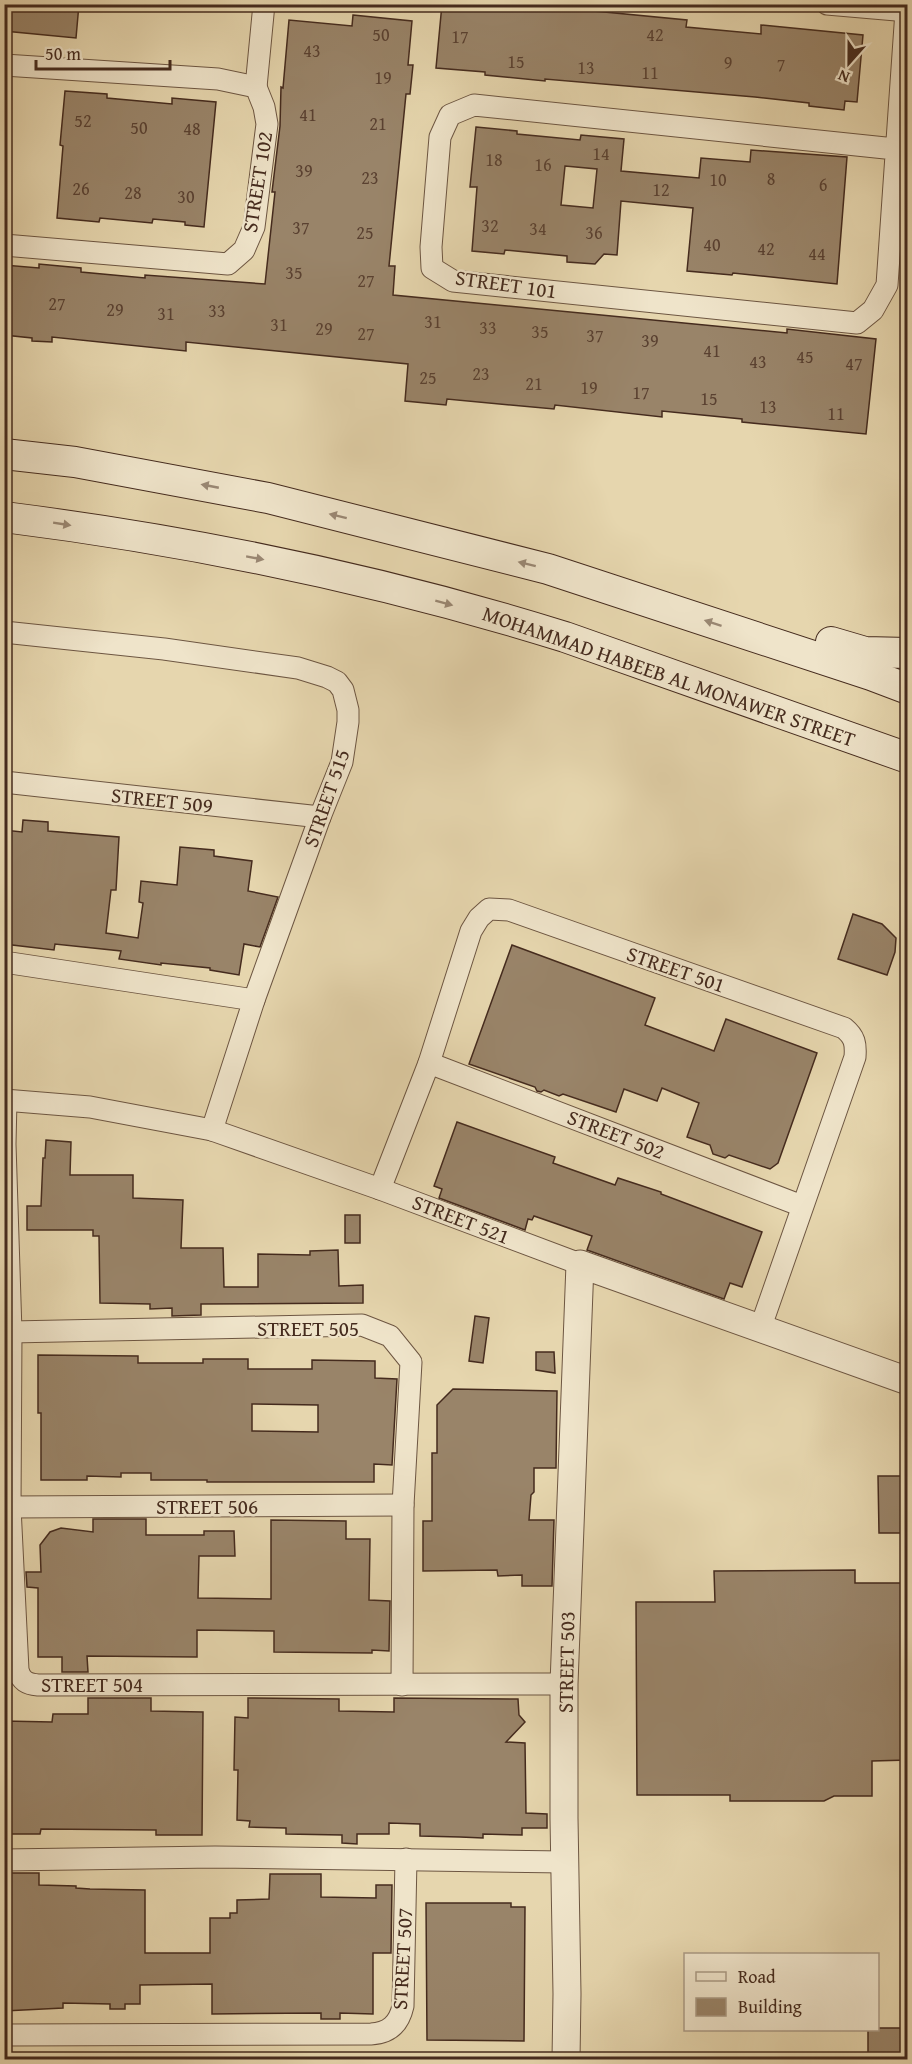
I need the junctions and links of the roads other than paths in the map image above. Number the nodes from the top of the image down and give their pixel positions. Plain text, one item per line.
1 (264, 4) edge
2 (827, 4) edge
3 (907, 11) edge
4 (4, 65) edge
5 (256, 87) junction
6 (895, 149) junction
7 (4, 245) edge
8 (4, 454) edge
9 (4, 517) edge
10 (4, 632) edge
11 (745, 633) junction
12 (908, 652) edge
13 (908, 689) edge
14 (908, 758) edge
15 (4, 782) edge
16 (320, 818) junction
17 (4, 962) edge
18 (254, 1000) junction
19 (429, 1063) junction
20 (5, 1100) edge
21 (212, 1130) junction
22 (380, 1189) junction
23 (802, 1206) junction
24 (580, 1264) junction
25 (760, 1329) junction
26 (10, 1332) junction
27 (908, 1381) edge
28 (403, 1505) junction
29 (10, 1507) junction
30 (564, 1684) junction
31 (402, 1685) junction
32 (406, 1859) junction
33 (4, 1860) edge
34 (565, 1862) junction
35 (4, 2036) edge
36 (566, 2060) edge

1 - 5 street
2 - 3 street
3 - 6 street, STREET 101
4 - 5 street
5 - 7 street, STREET 102
6 - 6 street, STREET 101
11 -> 8 main road
9 -> 14 main road, MOHAMMAD HABEEB AL MONAWER STREET
10 - 16 street, STREET 515
11 - 12 main road
11 - 13 main road
15 - 16 street, STREET 509
16 - 18 street, STREET 515
17 - 18 street
18 - 21 street, STREET 515
19 - 22 street, STREET 501
19 - 23 street, STREET 502
19 - 23 street, STREET 501
20 - 21 street, STREET 521
20 - 26 street, STREET 504
21 - 22 street, STREET 521
22 - 24 street, STREET 521
23 - 25 street, STREET 501
24 - 25 street, STREET 521
24 - 30 street, STREET 503
25 - 27 street, STREET 521
26 - 28 street, STREET 505
26 - 29 street, STREET 504
28 - 29 street, STREET 506
28 - 31 street, STREET 505
29 - 31 street, STREET 504
30 - 31 street, STREET 504
30 - 34 street, STREET 503
32 - 33 street
32 - 34 street
32 - 35 street, STREET 507
34 - 36 street, STREET 503

